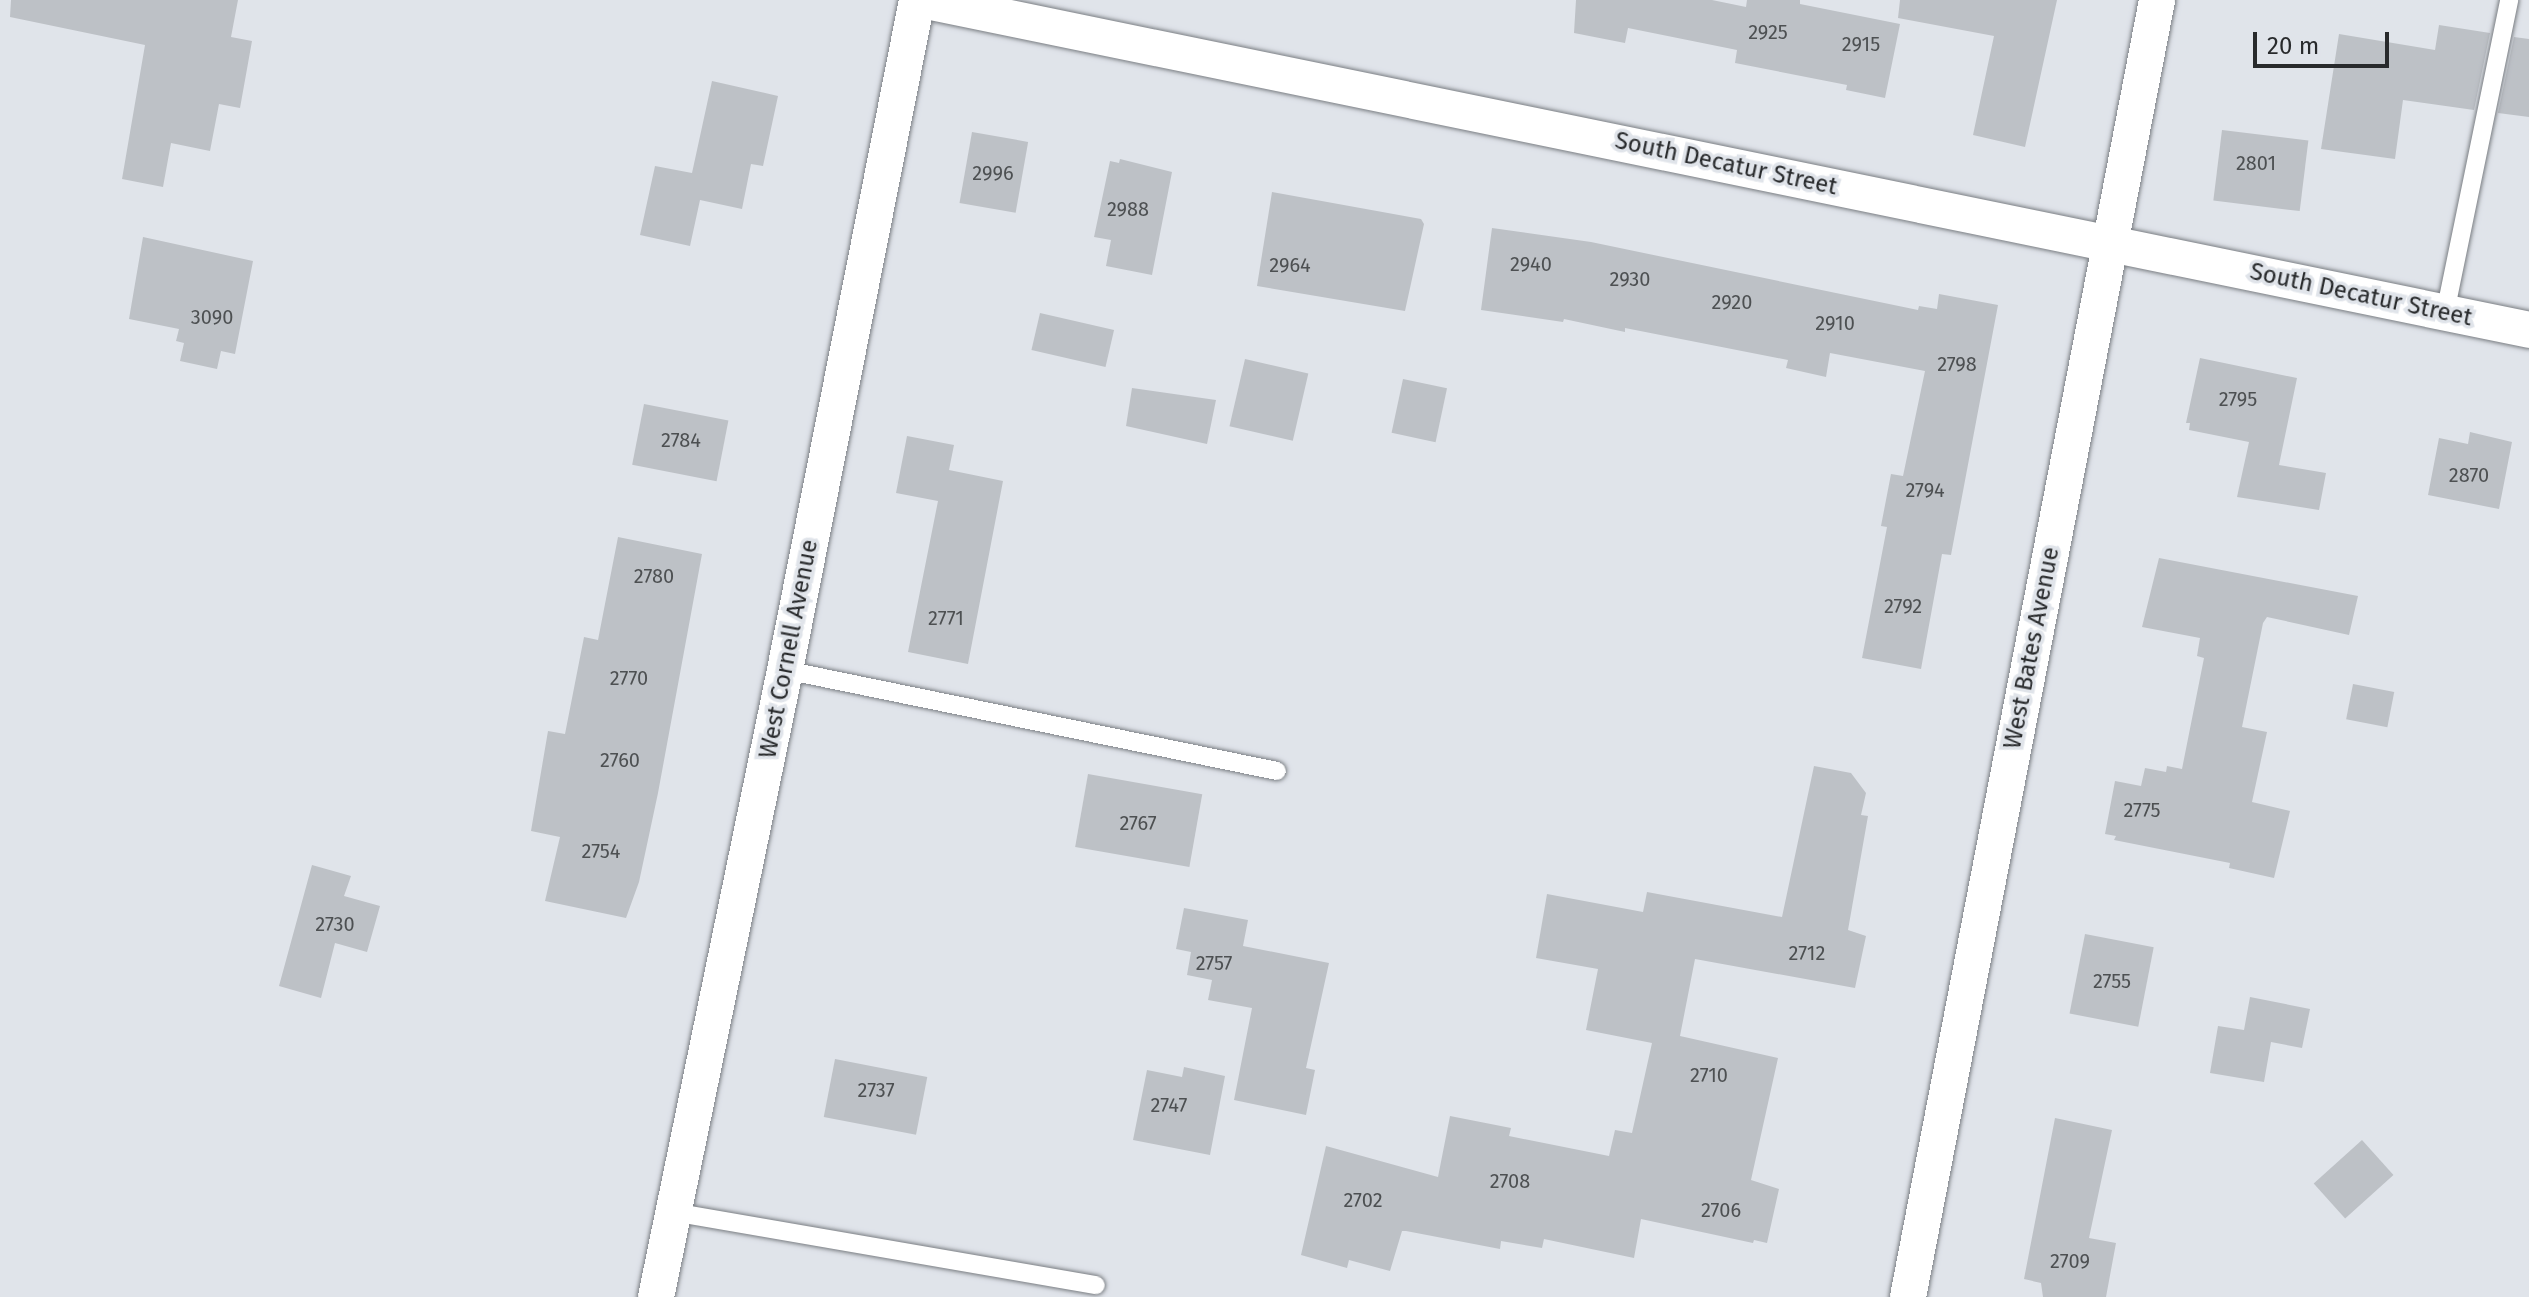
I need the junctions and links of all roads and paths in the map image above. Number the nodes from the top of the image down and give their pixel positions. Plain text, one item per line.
1 (920, 0) edge
2 (2157, 0) edge
3 (2509, 0) edge
4 (2110, 243) junction
5 (2445, 313) junction
6 (2529, 330) edge
7 (785, 670) junction
8 (1277, 771) dead end
9 (672, 1212) junction
10 (1096, 1285) dead end
11 (656, 1297) edge
12 (1908, 1297) edge

1 - 4 street, South Decatur Street
1 - 7 street, West Cornell Avenue
2 - 4 street, West Bates Avenue
3 - 5 lane
4 - 5 street, South Decatur Street
4 - 12 street, West Bates Avenue
5 - 6 street, South Decatur Street
7 - 8 lane
7 - 9 street, West Cornell Avenue
9 - 10 lane
9 - 11 street, West Cornell Avenue

